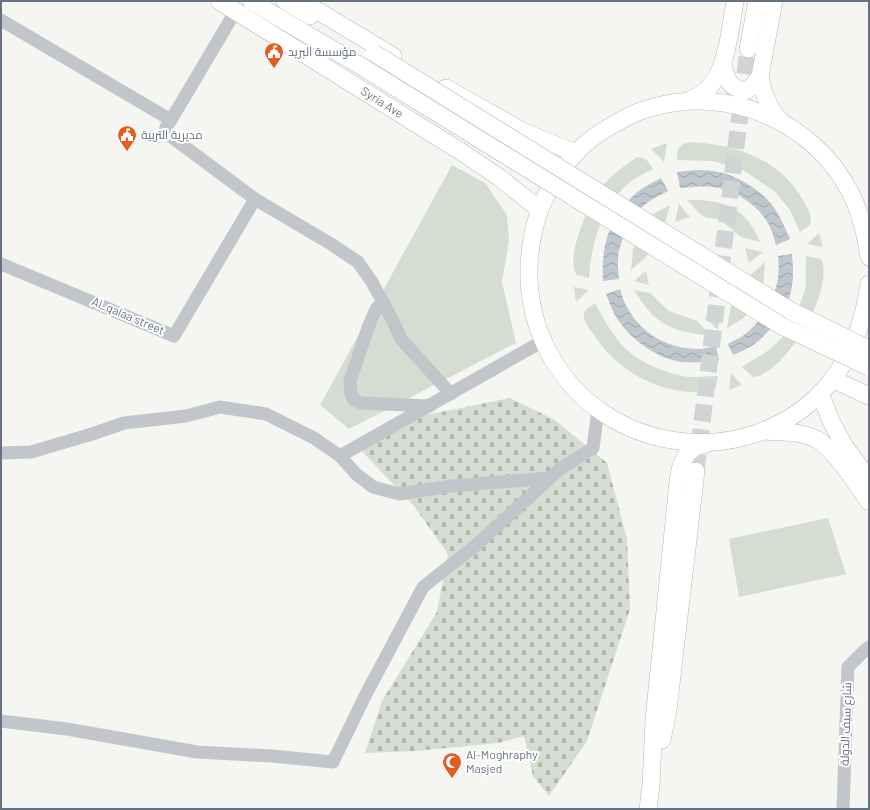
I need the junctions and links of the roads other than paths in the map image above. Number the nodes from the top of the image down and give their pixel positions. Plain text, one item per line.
1 (219, 1) edge
2 (251, 1) edge
3 (285, 1) edge
4 (301, 1) edge
5 (735, 1) edge
6 (757, 1) edge
7 (774, 1) edge
8 (235, 12) junction
9 (1, 20) edge
10 (748, 49) tunnel mouth
11 (723, 65) junction
12 (760, 76) junction
13 (683, 101) junction
14 (171, 120) junction
15 (786, 124) junction
16 (576, 153) junction
17 (255, 199) junction
18 (540, 210) junction
19 (869, 257) edge
20 (1, 264) edge
21 (869, 284) edge
22 (383, 302) junction
23 (868, 310) edge
24 (543, 341) junction
25 (869, 349) edge
26 (869, 367) edge
27 (832, 379) junction
28 (820, 393) junction
29 (451, 394) junction
30 (869, 396) edge
31 (431, 406) junction
32 (598, 410) junction
33 (762, 432) junction
34 (709, 442) junction
35 (1, 453) edge
36 (340, 456) junction
37 (696, 471) tunnel mouth
38 (550, 478) junction
39 (869, 479) edge
40 (869, 502) edge
41 (869, 647) edge
42 (1, 721) edge
43 (651, 786) junction
44 (648, 809) edge
45 (843, 809) edge

1 - 8 main road, Syria Ave
2 - 26 main road, bridge
3 - 25 main road, bridge
4 - 16 main road
5 - 11 main road
6 - 10 main road
7 - 12 main road
8 - 14 street
8 - 18 main road, Syria Ave
9 - 14 street
11 - 12 main road
11 - 13 main road
12 - 15 main road
13 - 15 main road
13 - 16 main road
14 - 17 street
15 - 19 main road
16 - 18 main road
17 - 20 street, Al_qalaa street
17 - 22 street
18 - 24 main road
21 - 23 main road
22 - 29 street
22 - 31 street
23 - 27 main road
24 - 29 street
24 - 32 main road
27 - 28 main road
27 - 30 main road
28 - 33 main road
28 - 39 main road
29 - 31 street
31 - 36 street
32 - 34 main road
32 - 38 street
33 - 34 main road
33 - 40 main road
34 - 43 main road
35 - 36 street
36 - 38 street
37 - 43 main road
38 - 42 street
41 - 45 street, شارع سيف الدولة
43 - 44 main road

